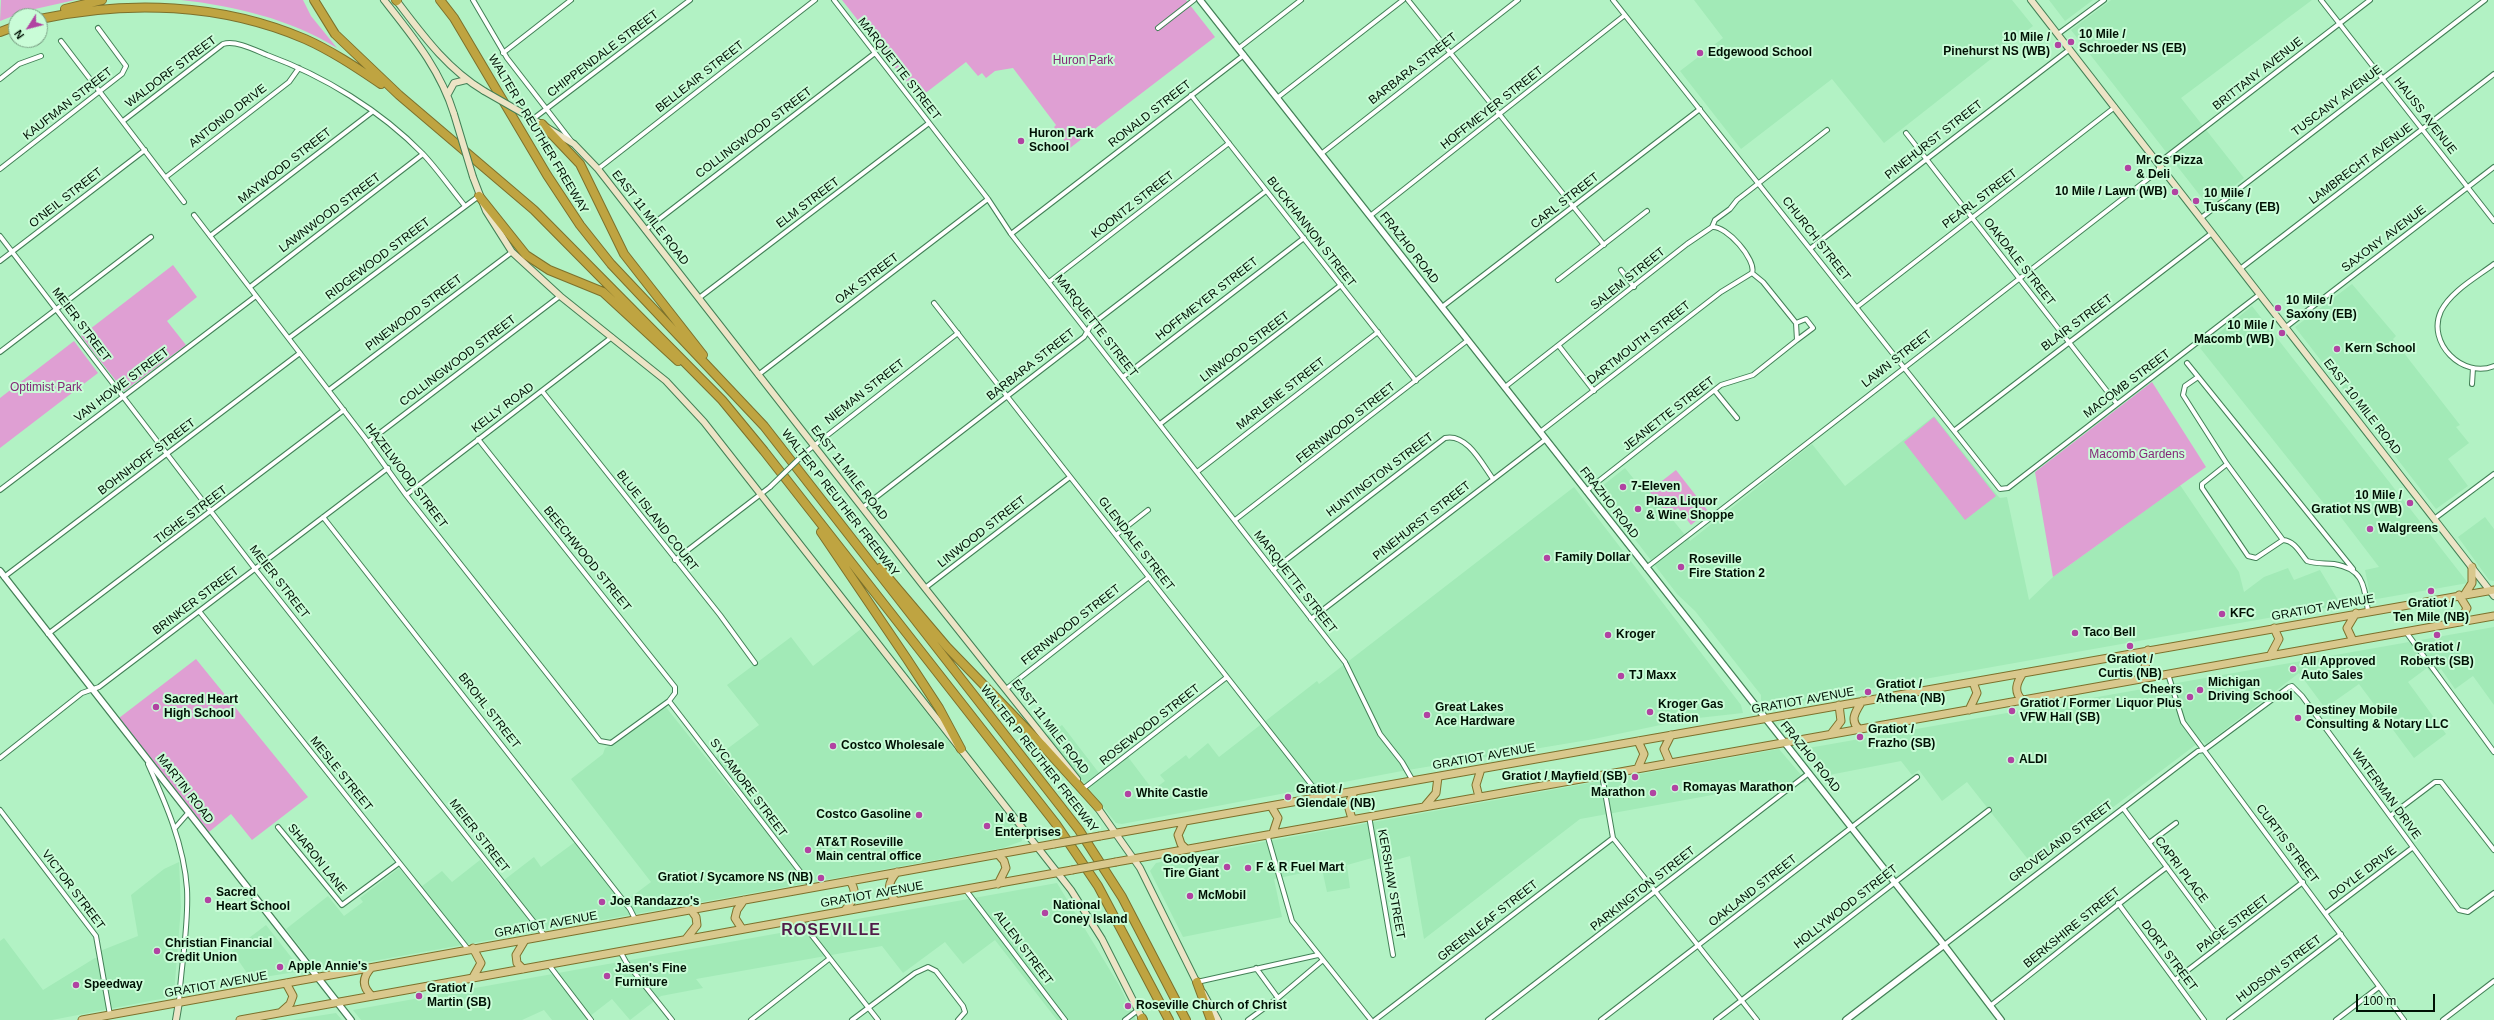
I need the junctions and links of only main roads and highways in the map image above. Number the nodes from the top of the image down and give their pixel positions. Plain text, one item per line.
1 (102, 0) edge
2 (314, 0) edge
3 (384, 0) edge
4 (396, 0) edge
5 (440, 0) edge
6 (446, 0) edge
7 (2031, 0) edge
8 (48, 16) edge
9 (48, 17) edge
10 (454, 18) junction
11 (468, 81) junction
12 (448, 94) junction
13 (399, 96) junction
14 (542, 124) junction
15 (479, 196) junction
16 (714, 370) junction
17 (699, 377) junction
18 (764, 451) junction
19 (862, 551) junction
20 (2472, 568) junction
21 (2493, 592) edge
22 (2462, 595) junction
23 (2356, 613) junction
24 (2494, 616) edge
25 (2460, 622) junction
26 (2274, 628) junction
27 (2353, 641) junction
28 (2148, 650) junction
29 (2270, 656) junction
30 (2023, 673) junction
31 (2149, 677) junction
32 (1973, 682) junction
33 (2022, 700) junction
34 (1862, 701) junction
35 (1840, 705) junction
36 (1969, 710) junction
37 (1860, 729) junction
38 (1831, 734) junction
39 (1671, 735) junction
40 (1638, 741) junction
41 (961, 749) junction
42 (1670, 763) junction
43 (1638, 768) junction
44 (1481, 769) junction
45 (1438, 777) junction
46 (1354, 792) junction
47 (1479, 797) junction
48 (1271, 806) junction
49 (1425, 806) junction
50 (1098, 807) junction
51 (1352, 819) junction
52 (1184, 822) junction
53 (1116, 833) junction
54 (1270, 834) junction
55 (1038, 847) junction
56 (1186, 849) junction
57 (998, 854) junction
58 (1134, 859) junction
59 (897, 872) junction
60 (1058, 873) junction
61 (850, 881) junction
62 (998, 884) junction
63 (744, 900) junction
64 (896, 901) junction
65 (691, 910) junction
66 (845, 910) junction
67 (742, 929) junction
68 (685, 939) junction
69 (525, 940) junction
70 (470, 949) junction
71 (371, 968) junction
72 (523, 969) junction
73 (472, 979) junction
74 (1197, 982) junction
75 (286, 983) junction
76 (372, 996) junction
77 (179, 1002) junction
78 (280, 1013) junction
79 (1143, 1019) edge
80 (82, 1020) edge
81 (176, 1020) edge
82 (240, 1020) edge
83 (1169, 1020) edge
84 (1186, 1020) edge
85 (1211, 1020) edge
86 (1218, 1020) edge

1 - 8 highway
2 - 13 highway
3 - 12 main road
4 - 11 main road, EAST 11 MILE ROAD
5 - 10 highway
6 - 10 highway
7 - 20 main road, EAST 10 MILE ROAD
9 - 13 highway
10 - 16 highway, WALTER P REUTHER FREEWAY
11 - 12 main road
11 - 14 main road, EAST 11 MILE ROAD, bridge
12 - 15 main road, bridge
13 - 17 highway
14 - 16 highway
14 - 50 main road, EAST 11 MILE ROAD
15 - 17 highway
15 - 41 main road
16 - 19 highway, WALTER P REUTHER FREEWAY
17 - 18 highway
18 - 41 highway
18 - 83 highway
19 - 50 highway
19 - 84 highway, WALTER P REUTHER FREEWAY
20 - 21 main road, EAST 10 MILE ROAD
20 - 22 main road
21 - 22 main road, GRATIOT AVENUE
22 - 23 main road, GRATIOT AVENUE
22 - 25 main road
23 - 26 main road, GRATIOT AVENUE
23 - 27 main road
24 - 25 main road
25 - 27 main road
26 - 28 main road, GRATIOT AVENUE
26 - 29 main road
27 - 29 main road
28 - 30 main road, GRATIOT AVENUE
28 - 31 main road
29 - 31 main road
30 - 32 main road, GRATIOT AVENUE
30 - 33 main road
31 - 33 main road
32 - 34 main road, GRATIOT AVENUE
32 - 36 main road
33 - 36 main road
34 - 35 main road, GRATIOT AVENUE
34 - 37 main road
35 - 38 main road
35 - 39 main road, GRATIOT AVENUE
36 - 37 main road
37 - 38 main road
38 - 42 main road
39 - 40 main road, GRATIOT AVENUE
39 - 42 main road
40 - 43 main road
40 - 44 main road, GRATIOT AVENUE
41 - 55 main road
42 - 43 main road
43 - 47 main road
44 - 45 main road, GRATIOT AVENUE
44 - 47 main road
45 - 46 main road, GRATIOT AVENUE
45 - 49 main road
46 - 48 main road, GRATIOT AVENUE
46 - 51 main road
47 - 49 main road
48 - 52 main road, GRATIOT AVENUE
48 - 54 main road
49 - 51 main road
50 - 53 main road, EAST 11 MILE ROAD
51 - 54 main road
52 - 53 main road, GRATIOT AVENUE
52 - 56 main road
53 - 55 main road, GRATIOT AVENUE, bridge
53 - 58 main road, EAST 11 MILE ROAD
54 - 56 main road
55 - 57 main road, GRATIOT AVENUE
55 - 60 main road
56 - 58 main road
57 - 59 main road, GRATIOT AVENUE
57 - 62 main road
58 - 60 main road, GRATIOT AVENUE, bridge
58 - 74 main road, EAST 11 MILE ROAD
59 - 61 main road, GRATIOT AVENUE
59 - 64 main road
60 - 62 main road, GRATIOT AVENUE
60 - 79 main road
61 - 63 main road, GRATIOT AVENUE
61 - 66 main road
62 - 64 main road, GRATIOT AVENUE
63 - 65 main road, GRATIOT AVENUE
63 - 67 main road
64 - 66 main road, GRATIOT AVENUE
65 - 68 main road
65 - 69 main road, GRATIOT AVENUE
66 - 67 main road, GRATIOT AVENUE
67 - 68 main road, GRATIOT AVENUE
68 - 72 main road, GRATIOT AVENUE
69 - 70 main road, GRATIOT AVENUE
69 - 72 main road
70 - 71 main road, GRATIOT AVENUE
70 - 73 main road
71 - 75 main road, GRATIOT AVENUE
71 - 76 main road
72 - 73 main road, GRATIOT AVENUE
73 - 76 main road, GRATIOT AVENUE
74 - 85 highway
74 - 86 main road, EAST 11 MILE ROAD
75 - 77 main road, GRATIOT AVENUE
75 - 78 main road
76 - 78 main road, GRATIOT AVENUE
77 - 80 main road, GRATIOT AVENUE
77 - 81 main road
78 - 82 main road, GRATIOT AVENUE

